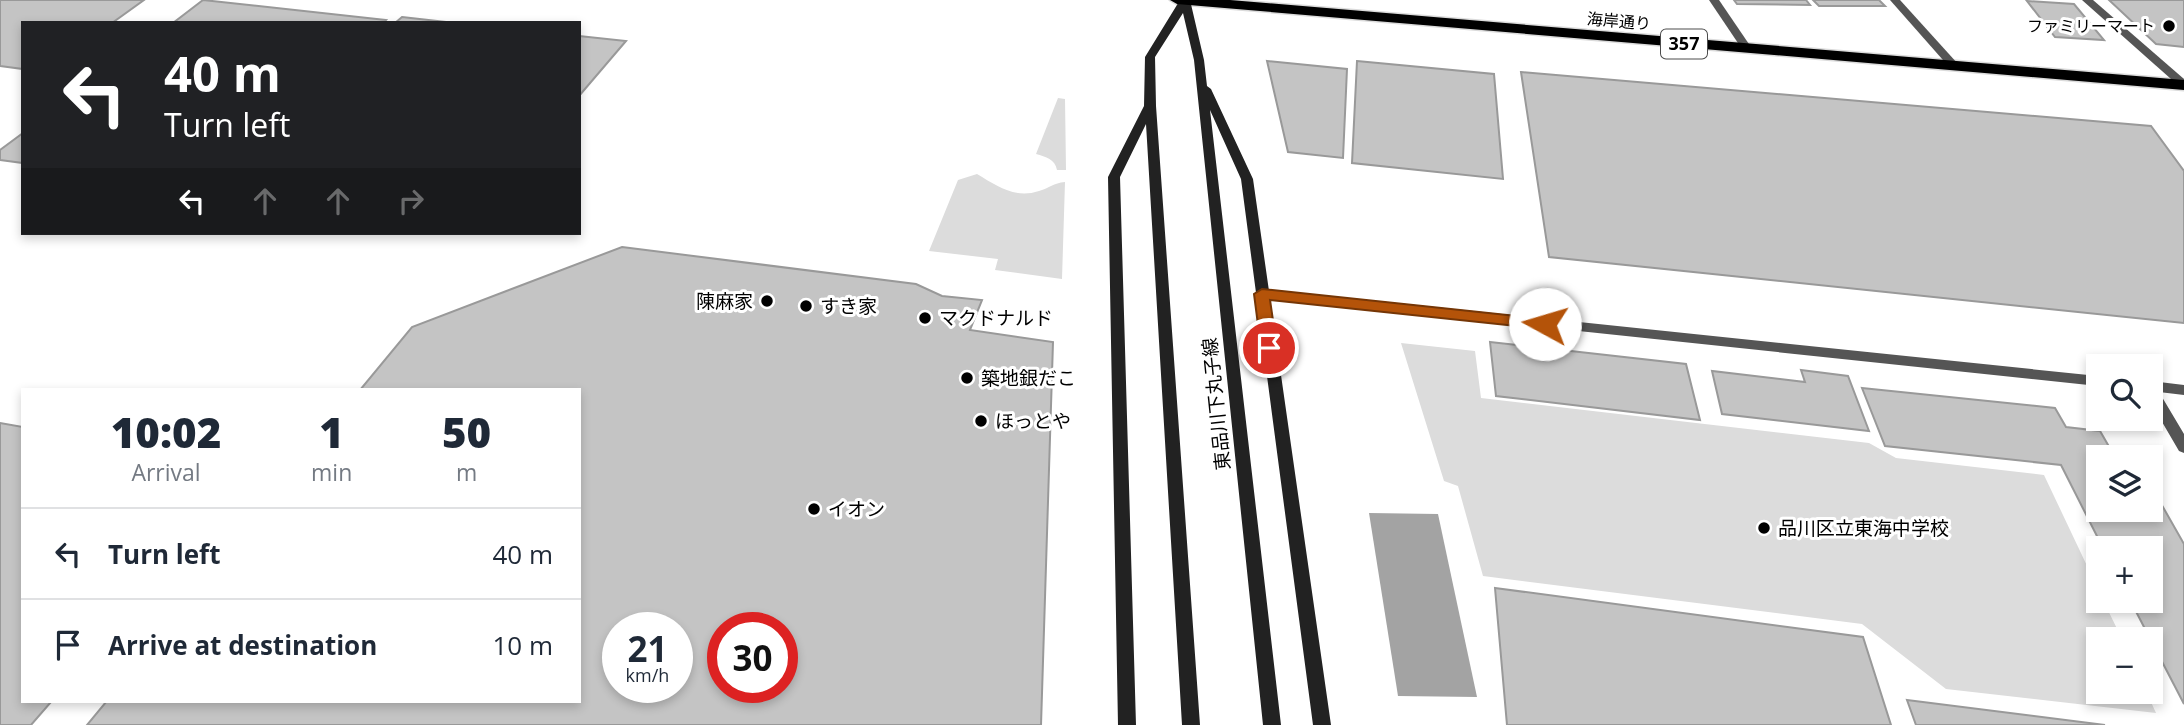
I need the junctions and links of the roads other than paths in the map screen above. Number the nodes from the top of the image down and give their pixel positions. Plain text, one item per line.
1 (1177, 0) edge
2 (1185, 0) edge
3 (1714, 0) edge
4 (1895, 0) edge
5 (2087, 0) edge
6 (1748, 50) junction
7 (1954, 66) junction
8 (1201, 78) junction
9 (2184, 85) edge
10 (1150, 106) junction
11 (1262, 294) junction
12 (2086, 380) edge
13 (2163, 389) edge
14 (2184, 390) edge
15 (2163, 410) edge
16 (2184, 447) edge
17 (1127, 725) edge
18 (1191, 725) edge
19 (1272, 725) edge
20 (1322, 725) edge

1 - 2 highway, 海岸通り / 357
2 - 6 highway, 海岸通り / 357
2 - 8 main road
2 - 10 main road
3 - 6 street
4 - 7 street
5 - 9 street
6 - 7 highway, 海岸通り / 357
7 - 9 highway, 海岸通り / 357
8 - 11 main road
8 - 19 main road, 東品川下丸子線
10 - 17 main road
10 - 18 main road
11 - 12 street
11 - 20 main road
13 - 14 street
15 - 16 street

